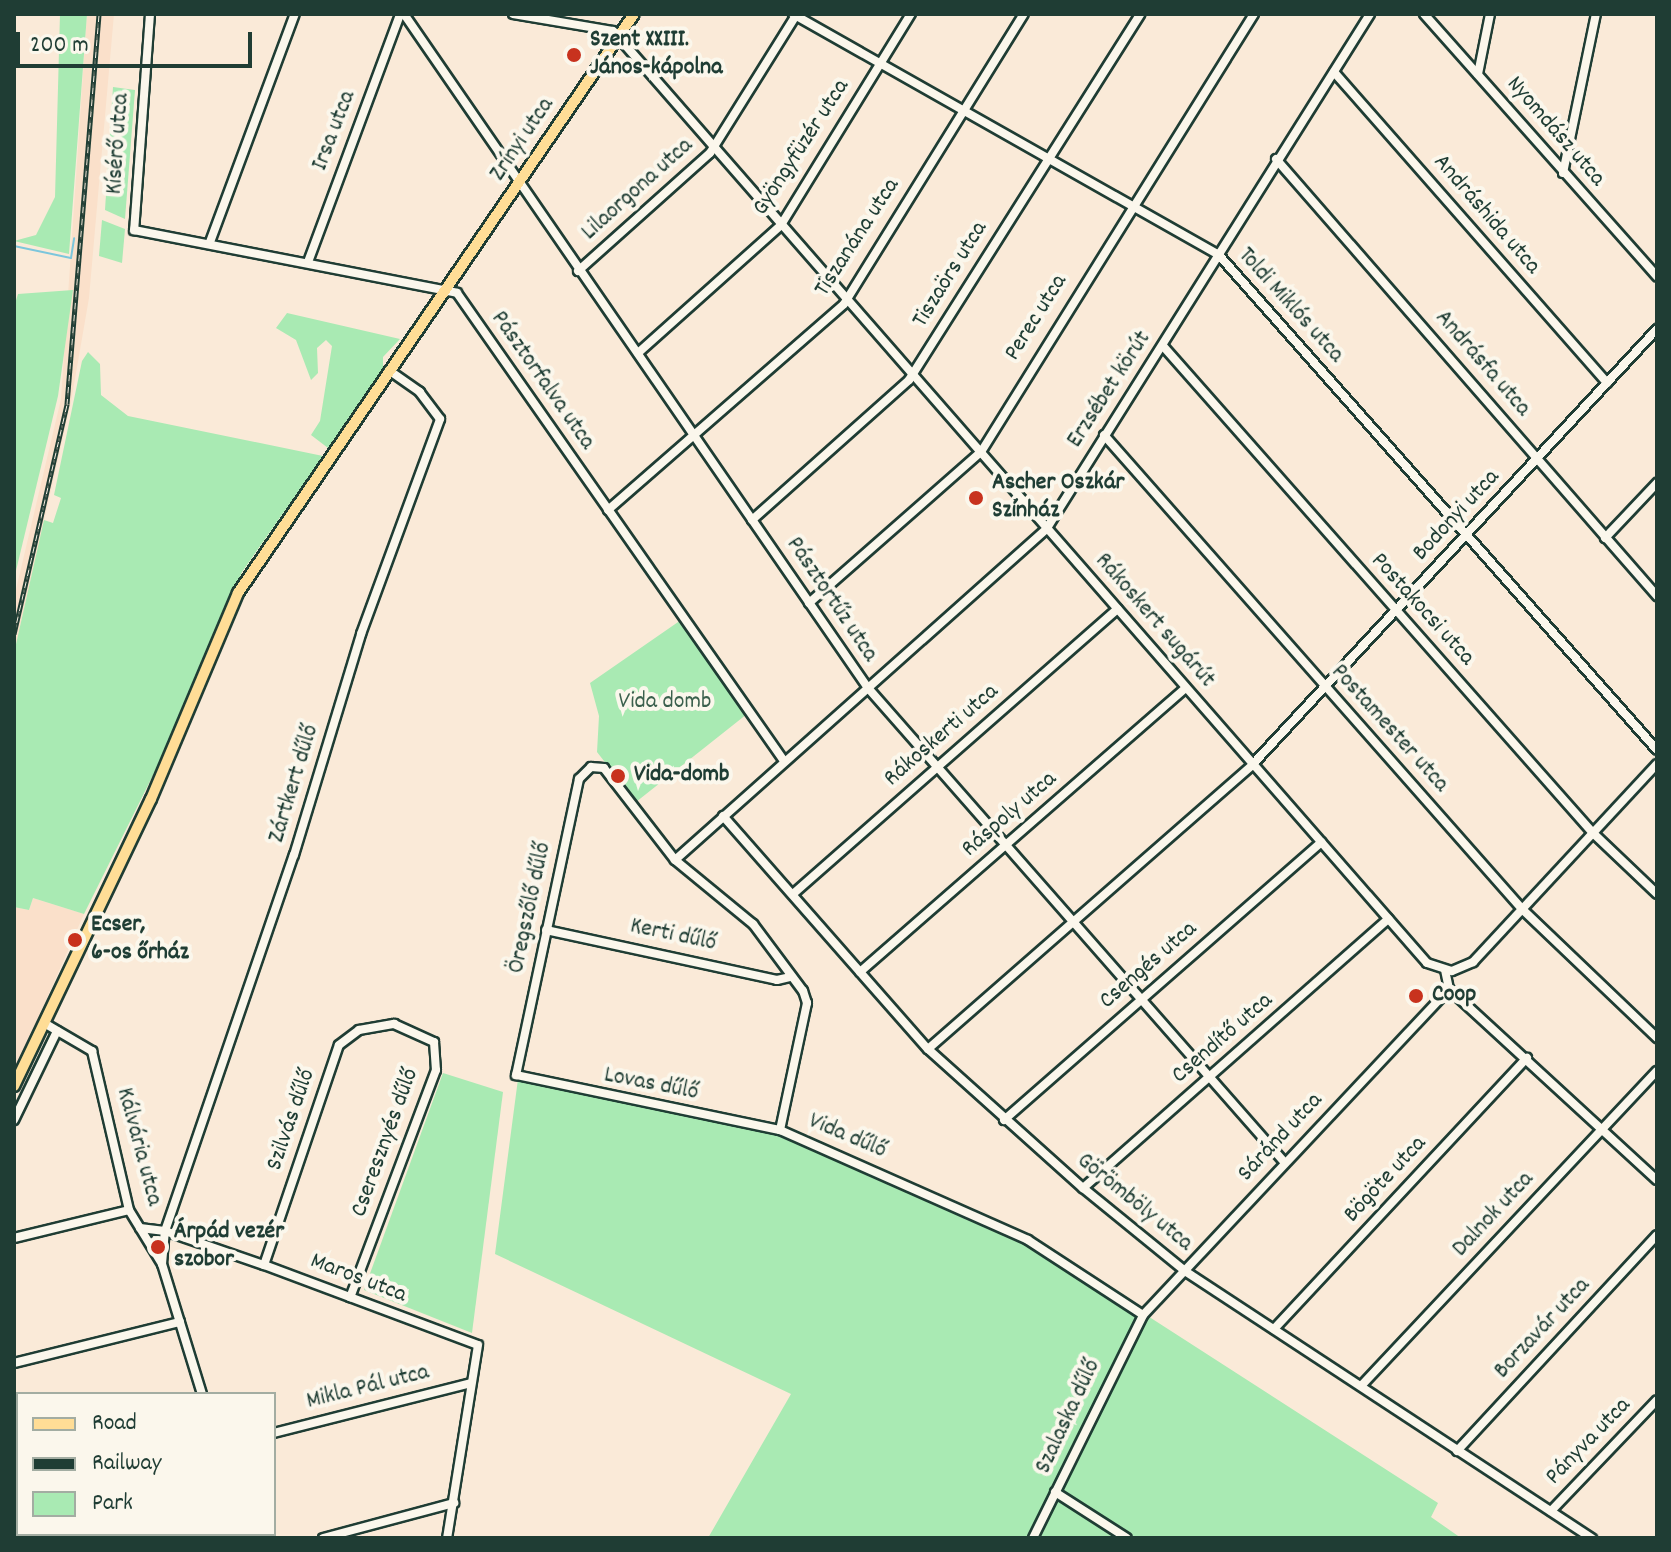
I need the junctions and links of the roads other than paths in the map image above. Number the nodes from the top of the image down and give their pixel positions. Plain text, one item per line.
1 (150, 14) edge
2 (295, 14) edge
3 (402, 14) edge
4 (513, 14) edge
5 (634, 14) edge
6 (911, 14) edge
7 (1024, 14) edge
8 (1140, 14) edge
9 (1254, 14) edge
10 (1370, 14) edge
11 (1424, 14) edge
12 (1490, 14) edge
13 (1596, 14) edge
14 (795, 15) edge
15 (618, 37) junction
16 (880, 63) junction
17 (1334, 72) junction
18 (1478, 74) junction
19 (962, 111) junction
20 (714, 149) junction
21 (1048, 158) junction
22 (1276, 159) junction
23 (1563, 173) junction
24 (517, 184) junction
25 (1131, 205) junction
26 (781, 225) junction
27 (210, 242) junction
28 (1218, 254) junction
29 (308, 262) junction
30 (578, 271) junction
31 (1657, 276) edge
32 (444, 289) junction
33 (847, 300) junction
34 (1657, 329) edge
35 (1163, 346) junction
36 (638, 353) junction
37 (389, 370) junction
38 (912, 375) junction
39 (1607, 383) junction
40 (1104, 435) junction
41 (693, 437) junction
42 (981, 452) junction
43 (1537, 458) junction
44 (1657, 483) edge
45 (608, 510) junction
46 (752, 520) junction
47 (1047, 528) junction
48 (1466, 535) junction
49 (1605, 538) junction
50 (1657, 596) edge
51 (809, 603) junction
52 (1117, 609) junction
53 (1395, 611) junction
54 (1325, 686) junction
55 (868, 688) junction
56 (1186, 688) junction
57 (1657, 750) edge
58 (784, 761) junction
59 (1253, 764) junction
60 (1657, 764) edge
61 (937, 767) junction
62 (604, 768) joint
63 (723, 816) junction
64 (1593, 833) junction
65 (1321, 842) junction
66 (1005, 845) junction
67 (675, 860) junction
68 (793, 894) junction
69 (1657, 894) edge
70 (1522, 909) junction
71 (1388, 919) junction
72 (1072, 922) junction
73 (546, 930) junction
74 (1445, 970) junction
75 (860, 972) junction
76 (790, 977) junction
77 (1449, 989) junction
78 (1141, 1000) junction
79 (44, 1023) junction
80 (394, 1024) joint
81 (57, 1031) junction
82 (1657, 1038) edge
83 (928, 1049) junction
84 (1527, 1058) junction
85 (1657, 1071) edge
86 (516, 1075) joint
87 (1211, 1077) junction
88 (14, 1086) edge
89 (14, 1120) edge
90 (1004, 1120) junction
91 (1603, 1128) junction
92 (780, 1130) junction
93 (1285, 1163) junction
94 (1657, 1180) edge
95 (1083, 1188) junction
96 (129, 1210) junction
97 (140, 1228) junction
98 (165, 1231) junction
99 (1657, 1235) edge
100 (14, 1238) edge
101 (162, 1264) junction
102 (264, 1265) junction
103 (1185, 1271) junction
104 (350, 1297) junction
105 (1143, 1315) junction
106 (180, 1322) junction
107 (1274, 1329) junction
108 (14, 1363) edge
109 (471, 1383) junction
110 (1361, 1386) junction
111 (201, 1392) edge
112 (1657, 1400) edge
113 (276, 1432) edge
114 (1457, 1451) junction
115 (1055, 1492) junction
116 (454, 1503) junction
117 (1551, 1511) junction
118 (323, 1538) edge
119 (447, 1538) edge
120 (1033, 1538) edge
121 (1127, 1538) edge
122 (1592, 1538) edge

1 - 27 street, Kísérő utca
2 - 27 street
3 - 24 street, Pásztortűz utca
3 - 29 street, Irsa utca
4 - 15 street, Rákoskert sugárút
5 - 15 main road, Zrínyi utca
6 - 16 street, Gyöngyfüzér utca
7 - 19 street, Tiszanána utca
8 - 21 street, Tiszaörs utca
9 - 25 street, Perec utca
10 - 17 street, Erzsébet körút
11 - 18 street, Nyomdász utca
12 - 18 street
13 - 23 street
14 - 16 street, Toldi Miklós utca
14 - 20 street, Lilaorgona utca
15 - 20 street, Rákoskert sugárút
15 - 24 main road, Zrínyi utca
16 - 19 street, Toldi Miklós utca
16 - 26 street, Gyöngyfüzér utca
17 - 22 street, Erzsébet körút
17 - 39 street, Andráshida utca
18 - 23 street, Nyomdász utca
19 - 21 street, Toldi Miklós utca
19 - 33 street, Tiszanána utca
20 - 26 street, Rákoskert sugárút
20 - 30 street, Lilaorgona utca
21 - 25 street, Toldi Miklós utca
21 - 38 street, Tiszaörs utca
22 - 28 street, Erzsébet körút
22 - 43 street, Andrásfa utca
23 - 31 street, Nyomdász utca
24 - 30 street, Pásztortűz utca
24 - 32 main road, Zrínyi utca
25 - 28 street, Toldi Miklós utca
25 - 42 street, Perec utca
26 - 33 street, Rákoskert sugárút
26 - 36 street, Gyöngyfüzér utca
27 - 29 street
28 - 35 street, Erzsébet körút
28 - 48 street, Toldi Miklós utca
29 - 32 street
30 - 36 street, Pásztortűz utca
32 - 37 main road, Zrínyi utca
32 - 45 street, Pásztorfalva utca
33 - 38 street, Rákoskert sugárút
33 - 41 street, Tiszanána utca
34 - 39 street, Bodonyi utca
35 - 40 street, Erzsébet körút
35 - 53 street, Postakocsi utca
36 - 41 street, Pásztortűz utca
37 - 79 main road, Zrínyi utca
37 - 98 street, Zártkert dűlő
38 - 42 street, Rákoskert sugárút
38 - 46 street, Tiszaörs utca
39 - 43 street, Bodonyi utca
40 - 47 street, Erzsébet körút
40 - 54 street, Postamester utca
41 - 45 street, Tiszanána utca
41 - 46 street, Pásztortűz utca
42 - 47 street, Rákoskert sugárút
42 - 51 street, Perec utca
43 - 48 street, Bodonyi utca
43 - 49 street, Andrásfa utca
44 - 49 street
45 - 58 street, Pásztorfalva utca
46 - 51 street, Pásztortűz utca
47 - 52 street, Rákoskert sugárút
47 - 55 street, Erzsébet körút
48 - 53 street, Bodonyi utca
48 - 57 street, Toldi Miklós utca
49 - 50 street, Andrásfa utca
51 - 55 street, Pásztortűz utca
52 - 56 street, Rákoskert sugárút
52 - 61 street, Rákoskerti utca
53 - 54 street, Bodonyi utca
53 - 64 street, Postakocsi utca
54 - 59 street, Bodonyi utca
54 - 70 street, Postamester utca
55 - 58 street, Erzsébet körút
55 - 61 street, Pásztortűz utca
56 - 59 street, Rákoskert sugárút
56 - 66 street, Ráspoly utca
58 - 63 street, Erzsébet körút
59 - 65 street, Rákoskert sugárút
59 - 72 street, Bodonyi utca
60 - 64 street
61 - 66 street, Pásztortűz utca
61 - 68 street, Rákoskerti utca
62 - 67 street, Vida dűlő
62 - 73 street, Öregszőlő dűlő
63 - 67 street, Erzsébet körút
63 - 68 street, Görömböly utca
64 - 69 street, Postakocsi utca
64 - 70 street
65 - 71 street, Rákoskert sugárút
65 - 78 street, Csengés utca
66 - 72 street, Pásztortűz utca
66 - 75 street, Ráspoly utca
67 - 76 street, Vida dűlő
68 - 75 street, Görömböly utca
70 - 74 street
70 - 82 street, Postamester utca
71 - 74 street, Rákoskert sugárút
71 - 87 street, Csendítő utca
72 - 78 street, Pásztortűz utca
72 - 83 street, Bodonyi utca
73 - 76 street, Kerti dűlő
73 - 86 street, Öregszőlő dűlő
74 - 77 street
75 - 83 street, Görömböly utca
76 - 92 street, Vida dűlő
77 - 84 street
77 - 93 street, Sáránd utca
78 - 87 street, Pásztortűz utca
78 - 90 street, Csengés utca
79 - 81 street, Kálvária utca
79 - 88 main road, Zrínyi utca
80 - 102 street, Szilvás dűlő
80 - 104 street, Cseresznyés dűlő
81 - 89 street
81 - 96 street, Kálvária utca
83 - 90 street, Görömböly utca
84 - 91 street
84 - 107 street, Bögöte utca
85 - 91 street, Dalnok utca
86 - 92 street, Lovas dűlő
87 - 93 street, Pásztortűz utca
87 - 95 street, Csendítő utca
90 - 95 street, Görömböly utca
91 - 94 street
91 - 110 street, Dalnok utca
92 - 105 street, Vida dűlő
93 - 103 street, Sáránd utca
95 - 103 street, Görömböly utca
96 - 97 street, Kálvária utca
96 - 100 street
97 - 98 street, Maros utca
97 - 101 street, Kálvária utca
98 - 101 street
98 - 102 street, Maros utca
99 - 114 street, Borzavár utca
101 - 106 street, Kálvária utca
102 - 104 street, Maros utca
103 - 105 street, Sáránd utca
103 - 107 street, Görömböly utca
104 - 109 street, Maros utca
105 - 115 street, Szalaska dűlő
106 - 108 street
106 - 111 street, Kálvária utca
107 - 110 street, Görömböly utca
109 - 113 street, Mikla Pál utca
109 - 116 street
110 - 114 street, Görömböly utca
112 - 117 street, Pányva utca
114 - 117 street, Görömböly utca
115 - 120 street, Szalaska dűlő
115 - 121 street
116 - 118 street
116 - 119 street
117 - 122 street, Görömböly utca

